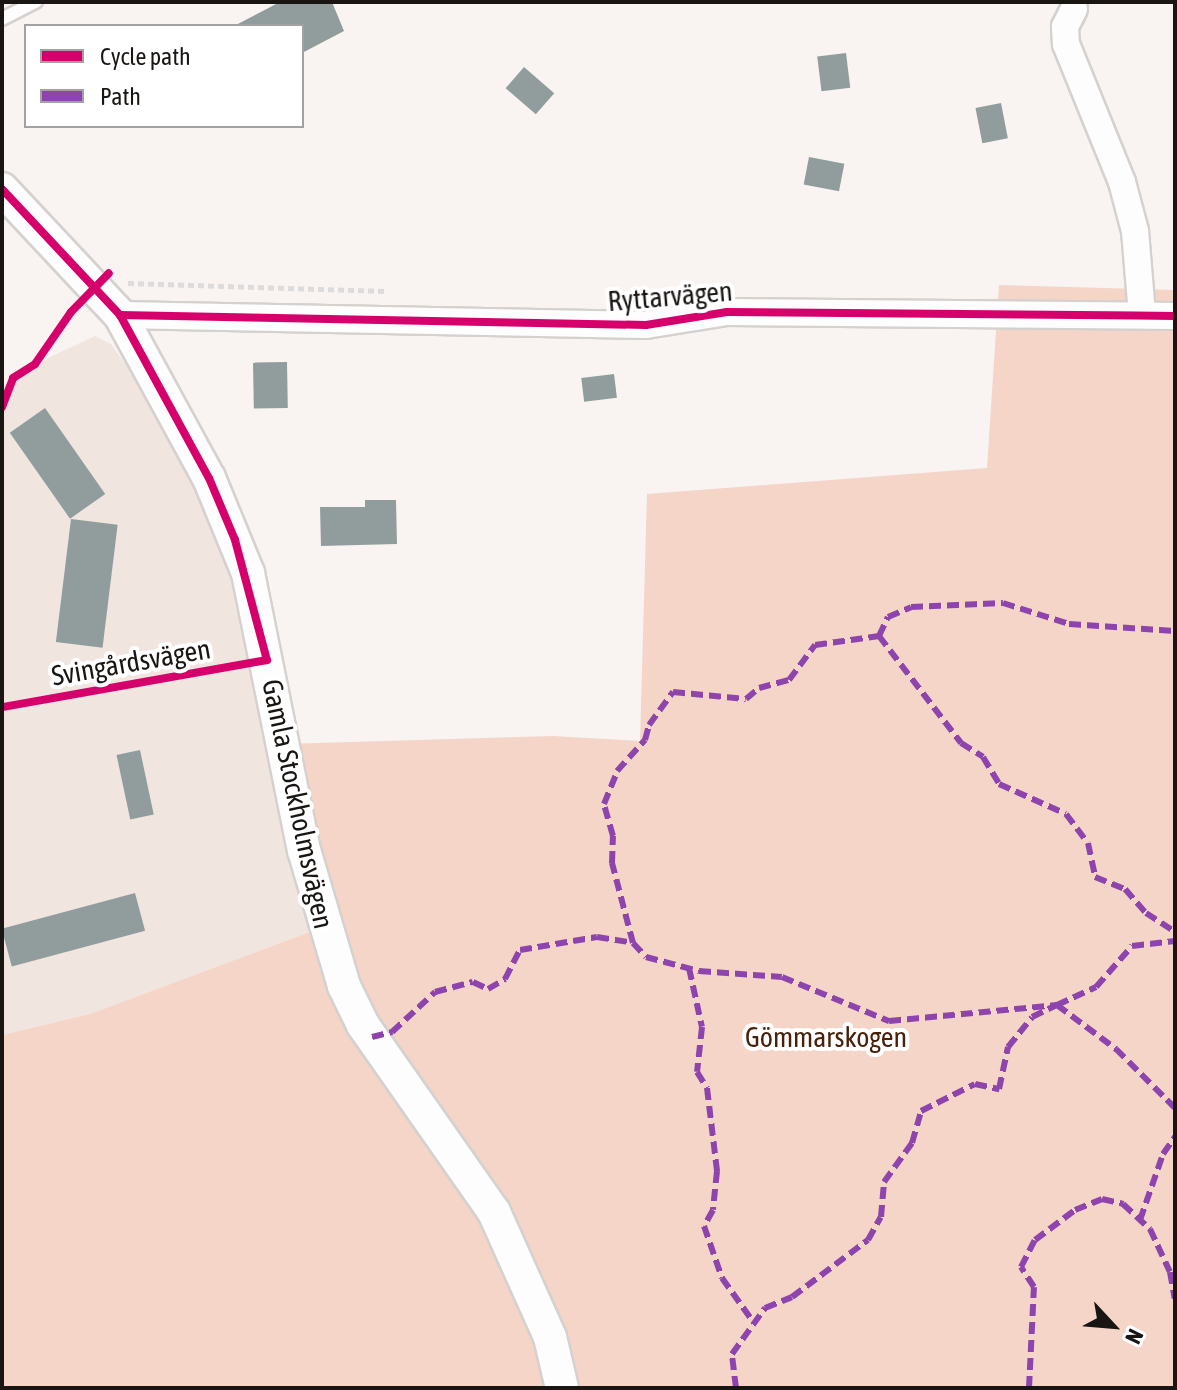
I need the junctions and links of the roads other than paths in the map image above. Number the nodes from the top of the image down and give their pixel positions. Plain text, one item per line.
1 (36, 2) edge
2 (1074, 9) dead end
3 (2, 19) edge
4 (2, 189) edge
5 (120, 315) junction
6 (1142, 315) junction
7 (1175, 316) edge
8 (562, 1388) edge

1 - 3 lane
2 - 6 street
4 - 5 street, Gamla Stockholmsvägen
5 - 6 street, Ryttarvägen
5 - 8 street, Gamla Stockholmsvägen
6 - 7 street, Ryttarvägen

